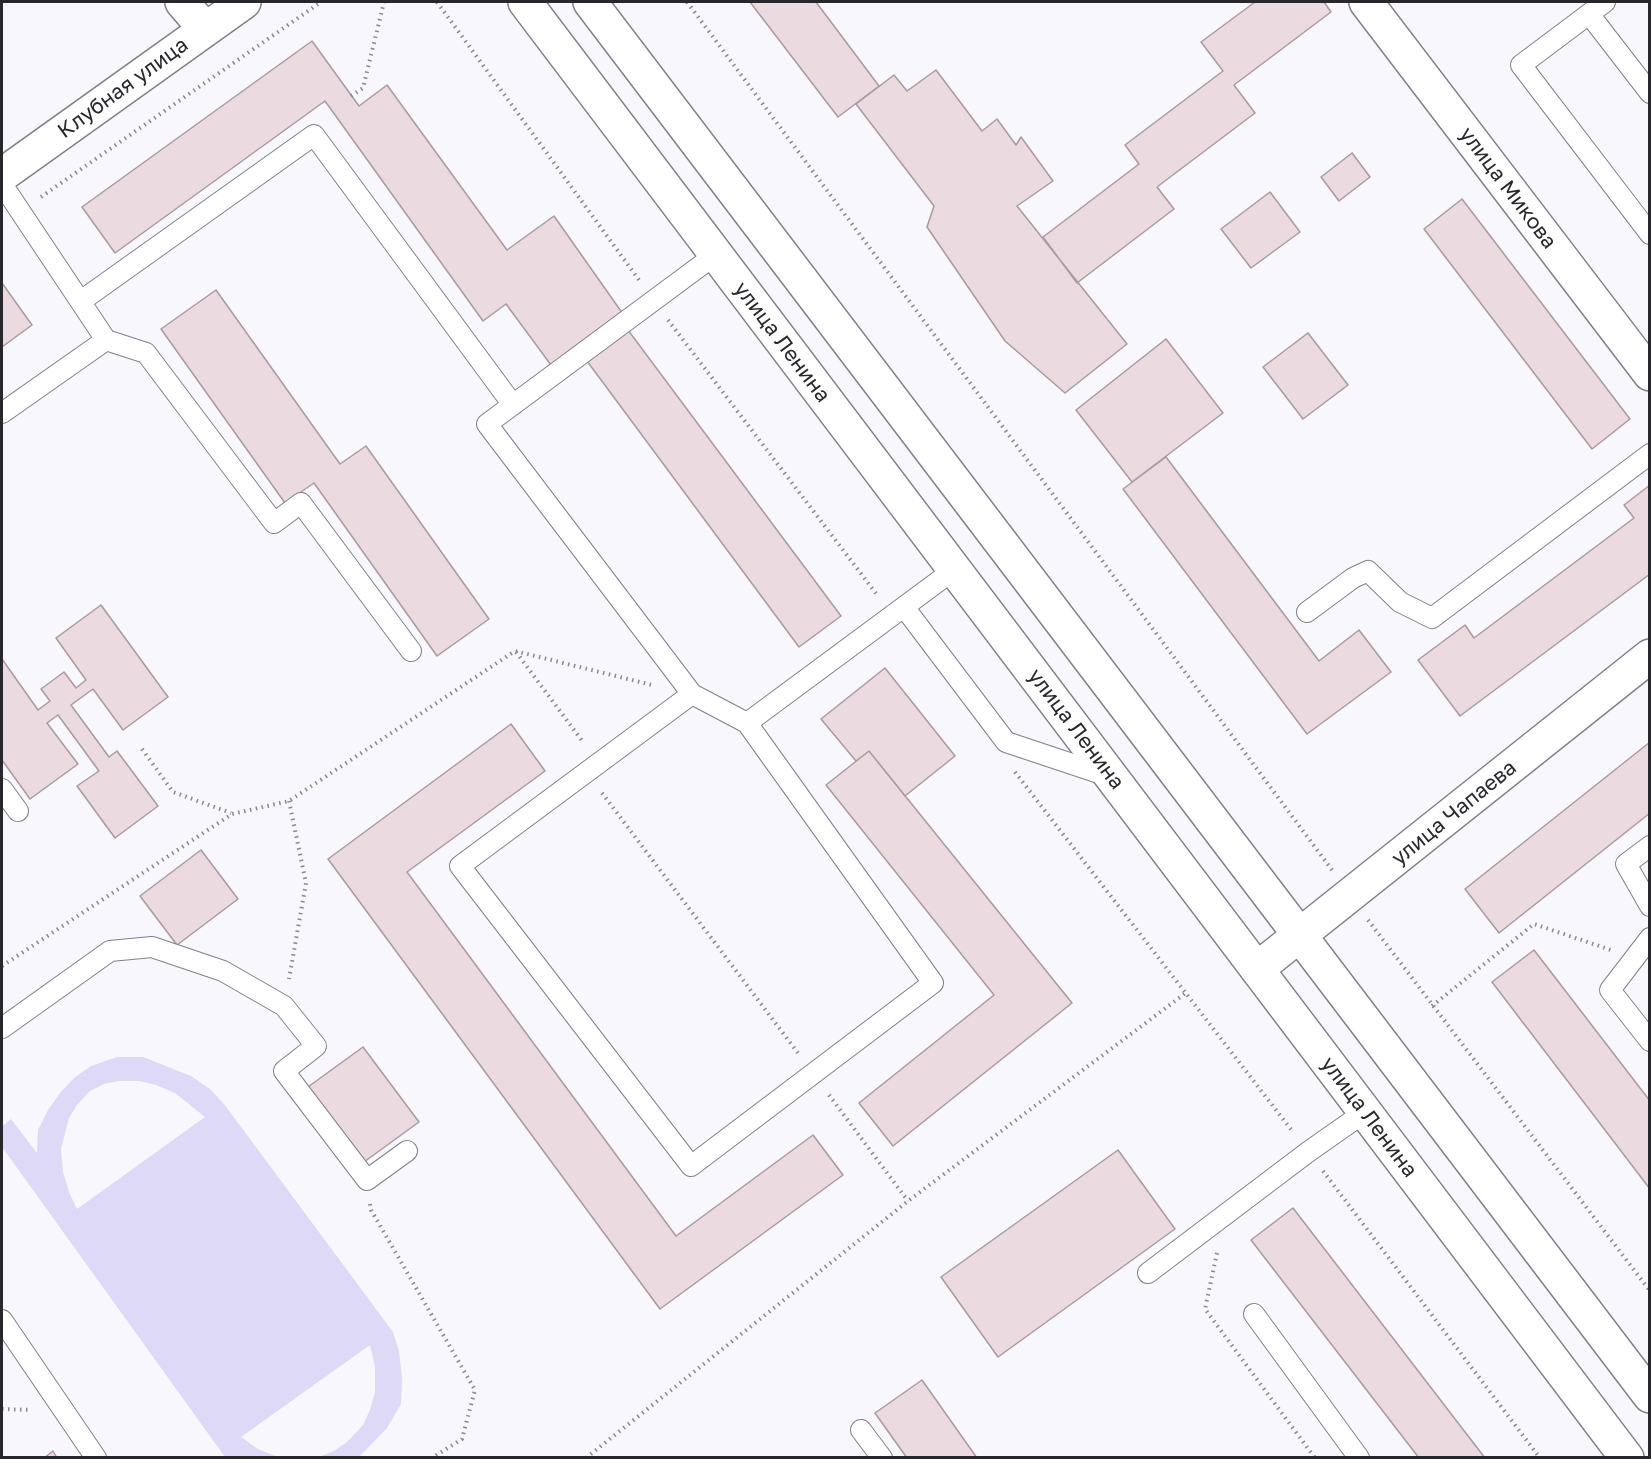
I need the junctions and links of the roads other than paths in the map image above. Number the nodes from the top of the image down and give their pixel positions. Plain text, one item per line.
1 (182, 2) edge
2 (244, 2) edge
3 (525, 2) edge
4 (590, 2) edge
5 (1366, 2) edge
6 (1605, 2) edge
7 (1589, 14) junction
8 (205, 29) junction
9 (1650, 93) edge
10 (2, 175) edge
11 (2, 184) edge
12 (1650, 234) edge
13 (715, 255) junction
14 (81, 301) junction
15 (106, 340) junction
16 (1650, 374) edge
17 (513, 405) junction
18 (2, 413) edge
19 (1650, 454) edge
20 (955, 569) junction
21 (904, 607) junction
22 (1307, 612) dead end
23 (411, 651) dead end
24 (1650, 656) edge
25 (693, 694) junction
26 (747, 723) junction
27 (1112, 777) junction
28 (2, 789) edge
29 (18, 811) dead end
30 (1650, 846) edge
31 (1650, 906) edge
32 (1300, 936) junction
33 (1650, 938) edge
34 (1257, 969) junction
35 (2, 1028) edge
36 (1650, 1041) edge
37 (1365, 1112) junction
38 (407, 1151) dead end
39 (1148, 1273) dead end
40 (1254, 1314) dead end
41 (2, 1320) edge
42 (1650, 1396) edge
43 (861, 1430) dead end
44 (96, 1458) edge
45 (882, 1458) edge
46 (1359, 1458) edge
47 (1627, 1458) edge

1 - 8 main road
2 - 8 main road, Клубная улица
3 - 13 main road, улица Ленина
4 - 32 main road
5 - 16 main road, улица Микова
6 - 7 lane
7 - 9 lane
7 - 12 lane
8 - 10 main road, Клубная улица
11 - 14 lane
13 - 17 lane
13 - 20 main road, улица Ленина
14 - 15 lane
14 - 17 lane
15 - 18 lane
15 - 23 lane
17 - 25 lane
19 - 22 lane
20 - 21 lane
20 - 27 main road, улица Ленина
21 - 26 lane
21 - 27 lane
24 - 32 main road, улица Чапаева
25 - 26 lane
25 - 26 lane
27 - 34 main road, улица Ленина
28 - 29 lane
30 - 31 lane
32 - 34 main road, улица Чапаева
32 - 42 main road
33 - 36 lane
34 - 37 main road, улица Ленина
35 - 38 lane
37 - 39 lane
37 - 47 main road, улица Ленина
40 - 46 lane
41 - 44 lane
43 - 45 lane

